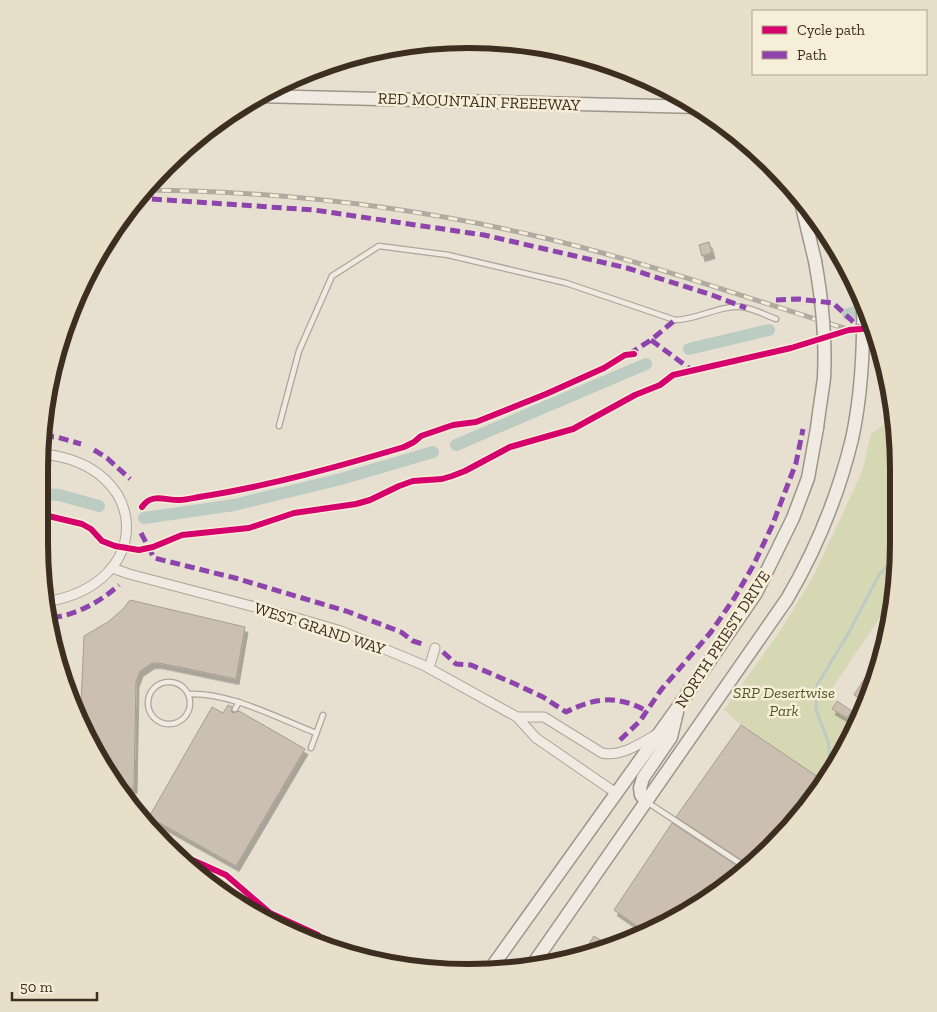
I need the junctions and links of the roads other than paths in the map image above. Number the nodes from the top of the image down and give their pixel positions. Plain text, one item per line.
1 (272, 96) edge
2 (683, 107) edge
3 (804, 213) edge
4 (776, 319) dead end
5 (863, 322) edge
6 (279, 426) dead end
7 (48, 454) edge
8 (112, 568) junction
9 (52, 601) edge
10 (435, 648) dead end
11 (429, 668) junction
12 (188, 694) junction
13 (239, 702) junction
14 (678, 707) junction
15 (235, 708) dead end
16 (323, 716) dead end
17 (517, 717) junction
18 (660, 732) junction
19 (316, 733) junction
20 (311, 748) dead end
21 (616, 793) junction
22 (646, 801) junction
23 (742, 864) dead end
24 (537, 959) edge
25 (494, 964) edge

1 - 2 main road, RED MOUNTAIN FREEEWAY
3 - 14 main road, NORTH PRIEST DRIVE, bridge
4 - 6 lane
5 - 22 main road, NORTH PRIEST DRIVE, bridge
7 - 8 street
8 - 9 street
8 - 11 street, WEST GRAND WAY
10 - 11 street
11 - 17 street, WEST GRAND WAY
12 - 12 lane
12 - 13 lane
13 - 15 lane
13 - 19 lane
14 - 18 main road, NORTH PRIEST DRIVE
14 - 22 main road
16 - 19 lane
17 - 18 street
17 - 21 street, WEST GRAND WAY
18 - 21 main road, NORTH PRIEST DRIVE
19 - 20 lane
21 - 25 main road, NORTH PRIEST DRIVE
22 - 23 lane
22 - 24 main road, NORTH PRIEST DRIVE

